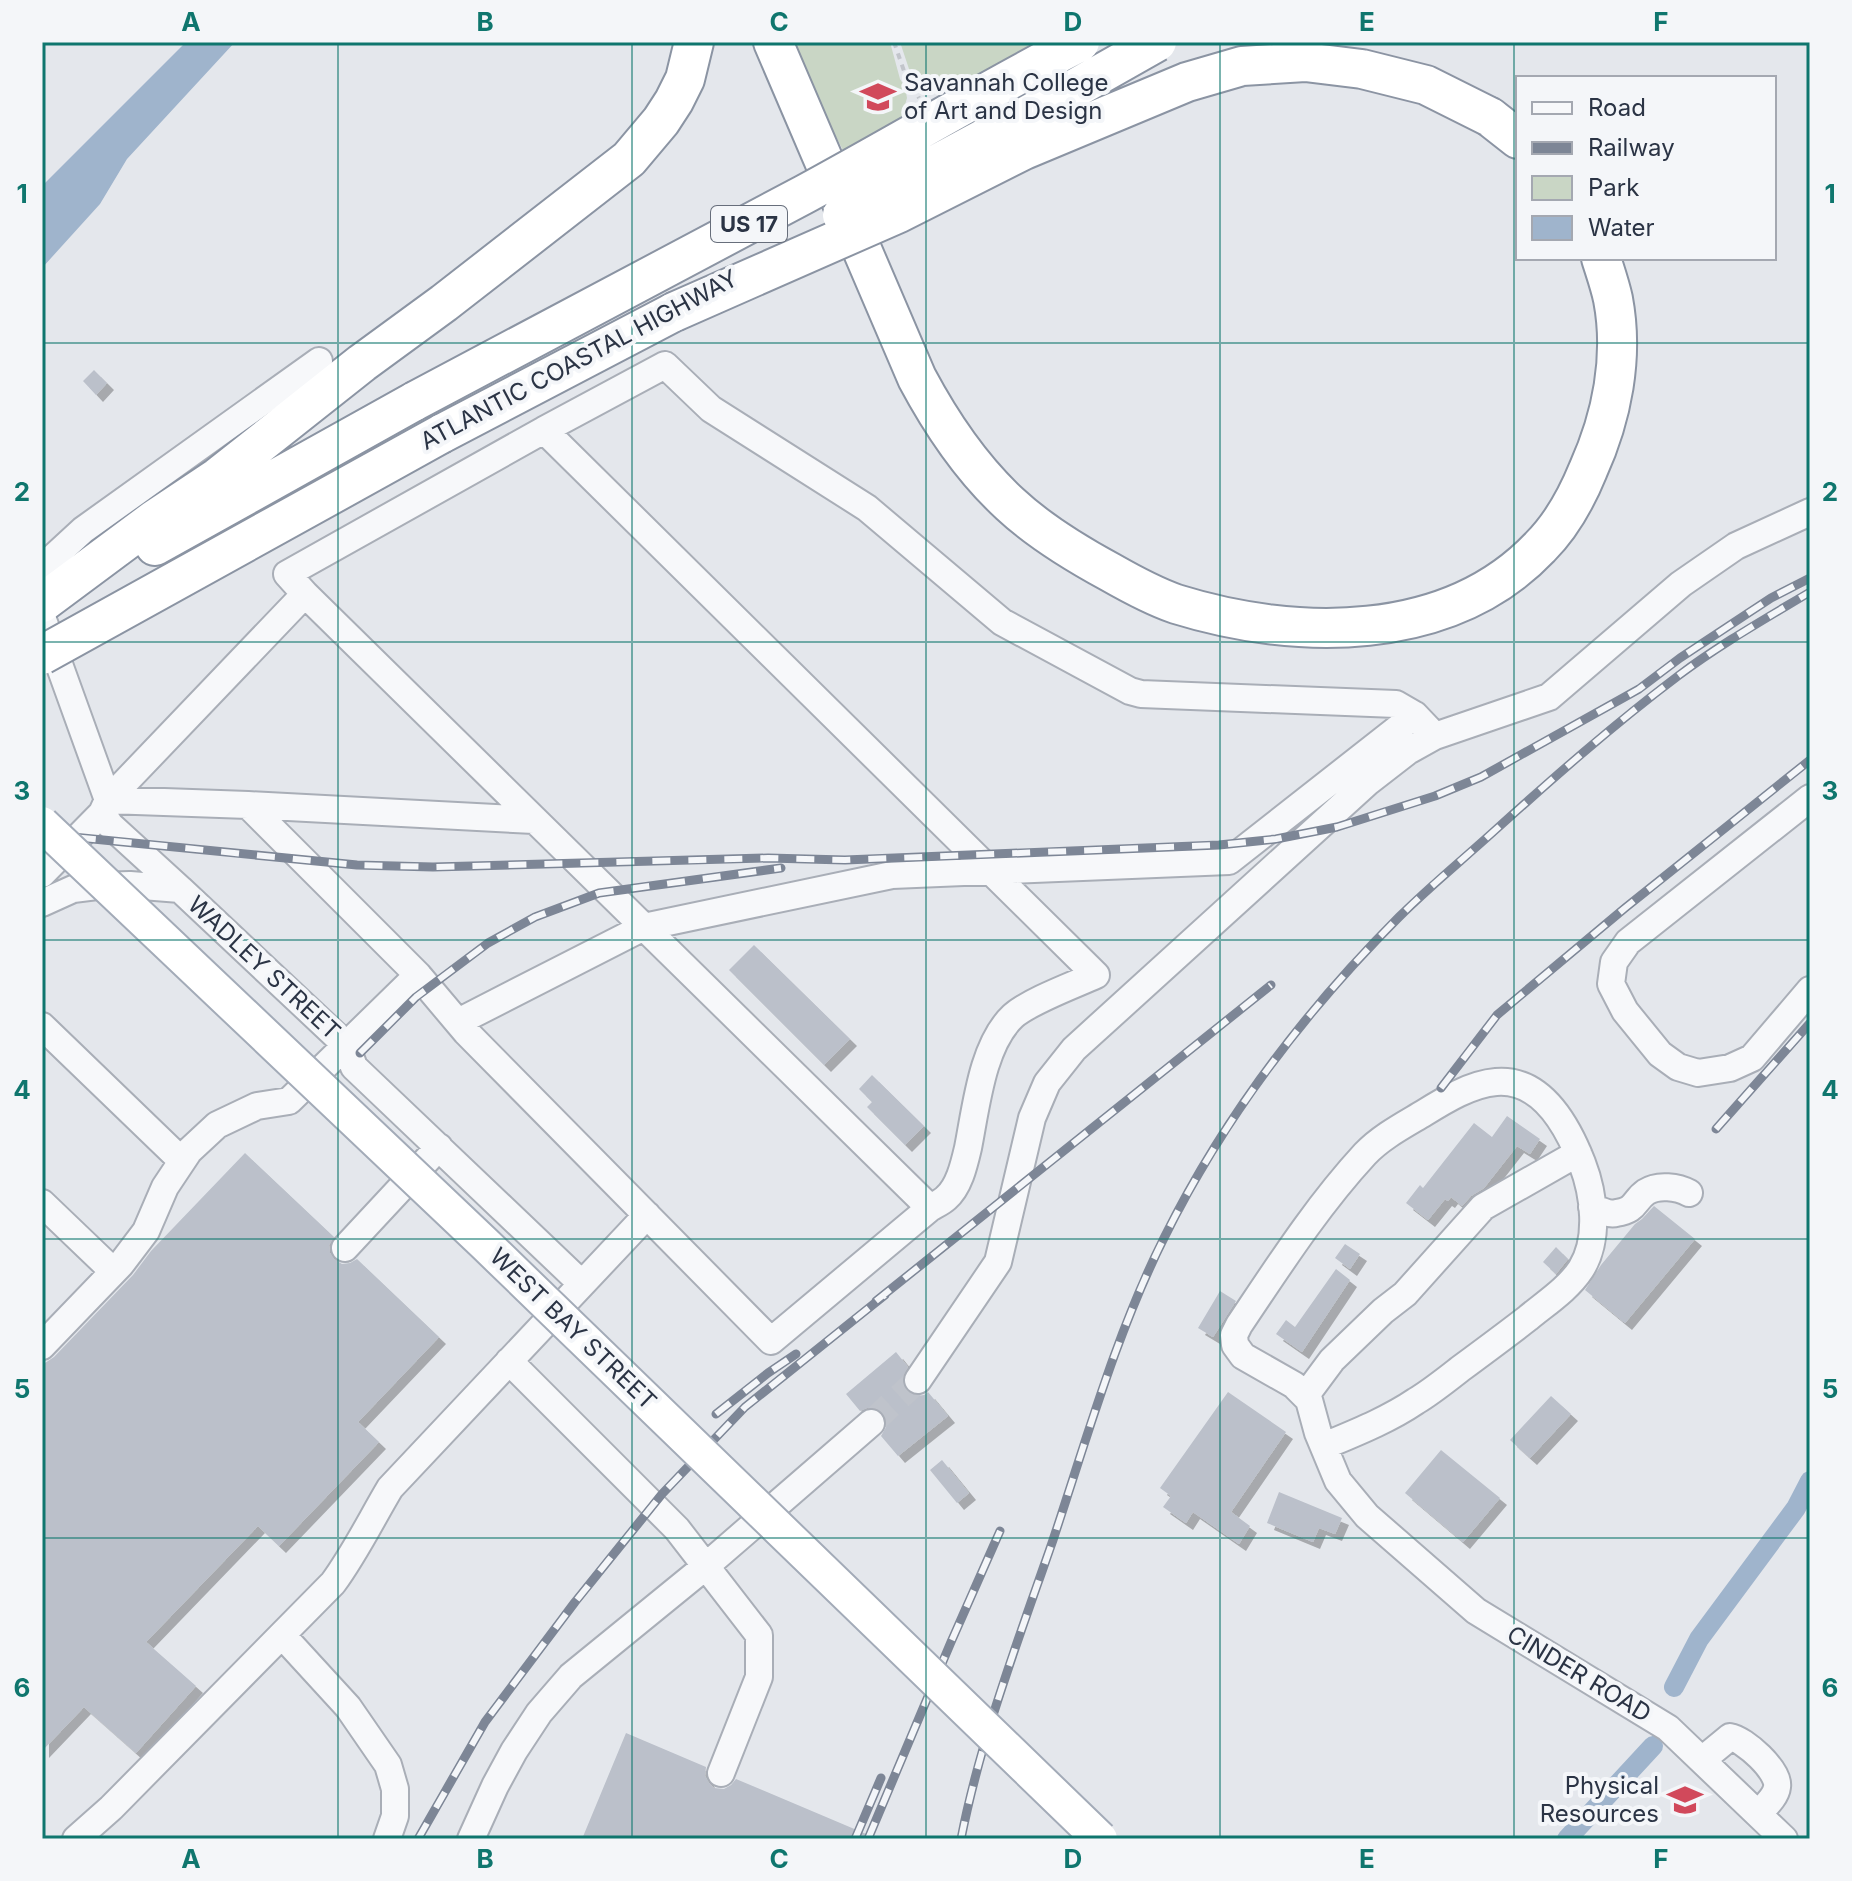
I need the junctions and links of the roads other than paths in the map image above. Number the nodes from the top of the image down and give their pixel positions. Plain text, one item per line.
1 (694, 42) edge
2 (773, 42) edge
3 (1080, 42) edge
4 (1157, 42) edge
5 (1504, 128) edge
6 (1602, 260) edge
7 (674, 312) junction
8 (319, 361) dead end
9 (544, 430) junction
10 (1810, 512) edge
11 (42, 576) edge
12 (305, 594) junction
13 (42, 606) edge
14 (42, 617) edge
15 (42, 655) edge
16 (1415, 715) junction
17 (1435, 736) junction
18 (1810, 798) edge
19 (248, 805) junction
20 (105, 806) junction
21 (534, 820) junction
22 (42, 824) edge
23 (991, 870) junction
24 (42, 874) edge
25 (180, 889) junction
26 (42, 903) edge
27 (644, 927) junction
28 (418, 975) junction
29 (1810, 990) edge
30 (458, 1022) junction
31 (42, 1026) edge
32 (346, 1045) junction
33 (439, 1147) junction
34 (1578, 1153) junction
35 (182, 1161) junction
36 (1689, 1193) dead end
37 (42, 1203) edge
38 (1592, 1207) junction
39 (930, 1208) junction
40 (647, 1215) junction
41 (345, 1248) dead end
42 (113, 1271) junction
43 (582, 1284) junction
44 (42, 1346) edge
45 (509, 1361) junction
46 (918, 1380) tunnel mouth
47 (1306, 1395) junction
48 (871, 1423) tunnel mouth
49 (1324, 1446) junction
50 (706, 1566) junction
51 (282, 1635) junction
52 (1702, 1760) junction
53 (721, 1773) dead end
54 (1758, 1814) junction
55 (76, 1839) edge
56 (387, 1839) edge
57 (471, 1839) edge
58 (1100, 1839) edge
59 (1784, 1839) edge

1 - 13 highway
2 - 6 highway
3 - 13 highway, ATLANTIC COASTAL HIGHWAY / US 17, bridge
4 - 7 highway, ATLANTIC COASTAL HIGHWAY / US 17, bridge
5 - 7 highway, bridge
7 - 15 highway, ATLANTIC COASTAL HIGHWAY / US 17, bridge
8 - 11 street
9 - 12 street
9 - 16 street
9 - 23 street
10 - 17 street
12 - 20 street
12 - 21 street
14 - 20 street
16 - 17 street
16 - 23 street
17 - 46 street
18 - 29 street
19 - 20 street
19 - 21 street
19 - 28 street
20 - 24 street
20 - 25 street
21 - 27 street
22 - 58 main road, WEST BAY STREET, bridge
23 - 27 street
23 - 39 street
25 - 26 street, WADLEY STREET
25 - 32 street, WADLEY STREET
27 - 30 street
27 - 39 street
28 - 30 street
28 - 32 street
30 - 40 street
31 - 35 street
32 - 33 street, WADLEY STREET
32 - 35 street
33 - 41 street
33 - 43 street, WADLEY STREET
34 - 38 street
34 - 47 street
34 - 47 street
35 - 42 street
36 - 38 street
37 - 42 street
38 - 49 street
39 - 40 street
40 - 43 street
42 - 44 street
43 - 45 street
45 - 50 street
45 - 51 street
47 - 49 street, CINDER ROAD
48 - 50 street
49 - 52 street, CINDER ROAD
50 - 53 street
50 - 57 street
51 - 55 street
51 - 56 street
52 - 54 street, CINDER ROAD
52 - 54 street
54 - 59 street, CINDER ROAD

